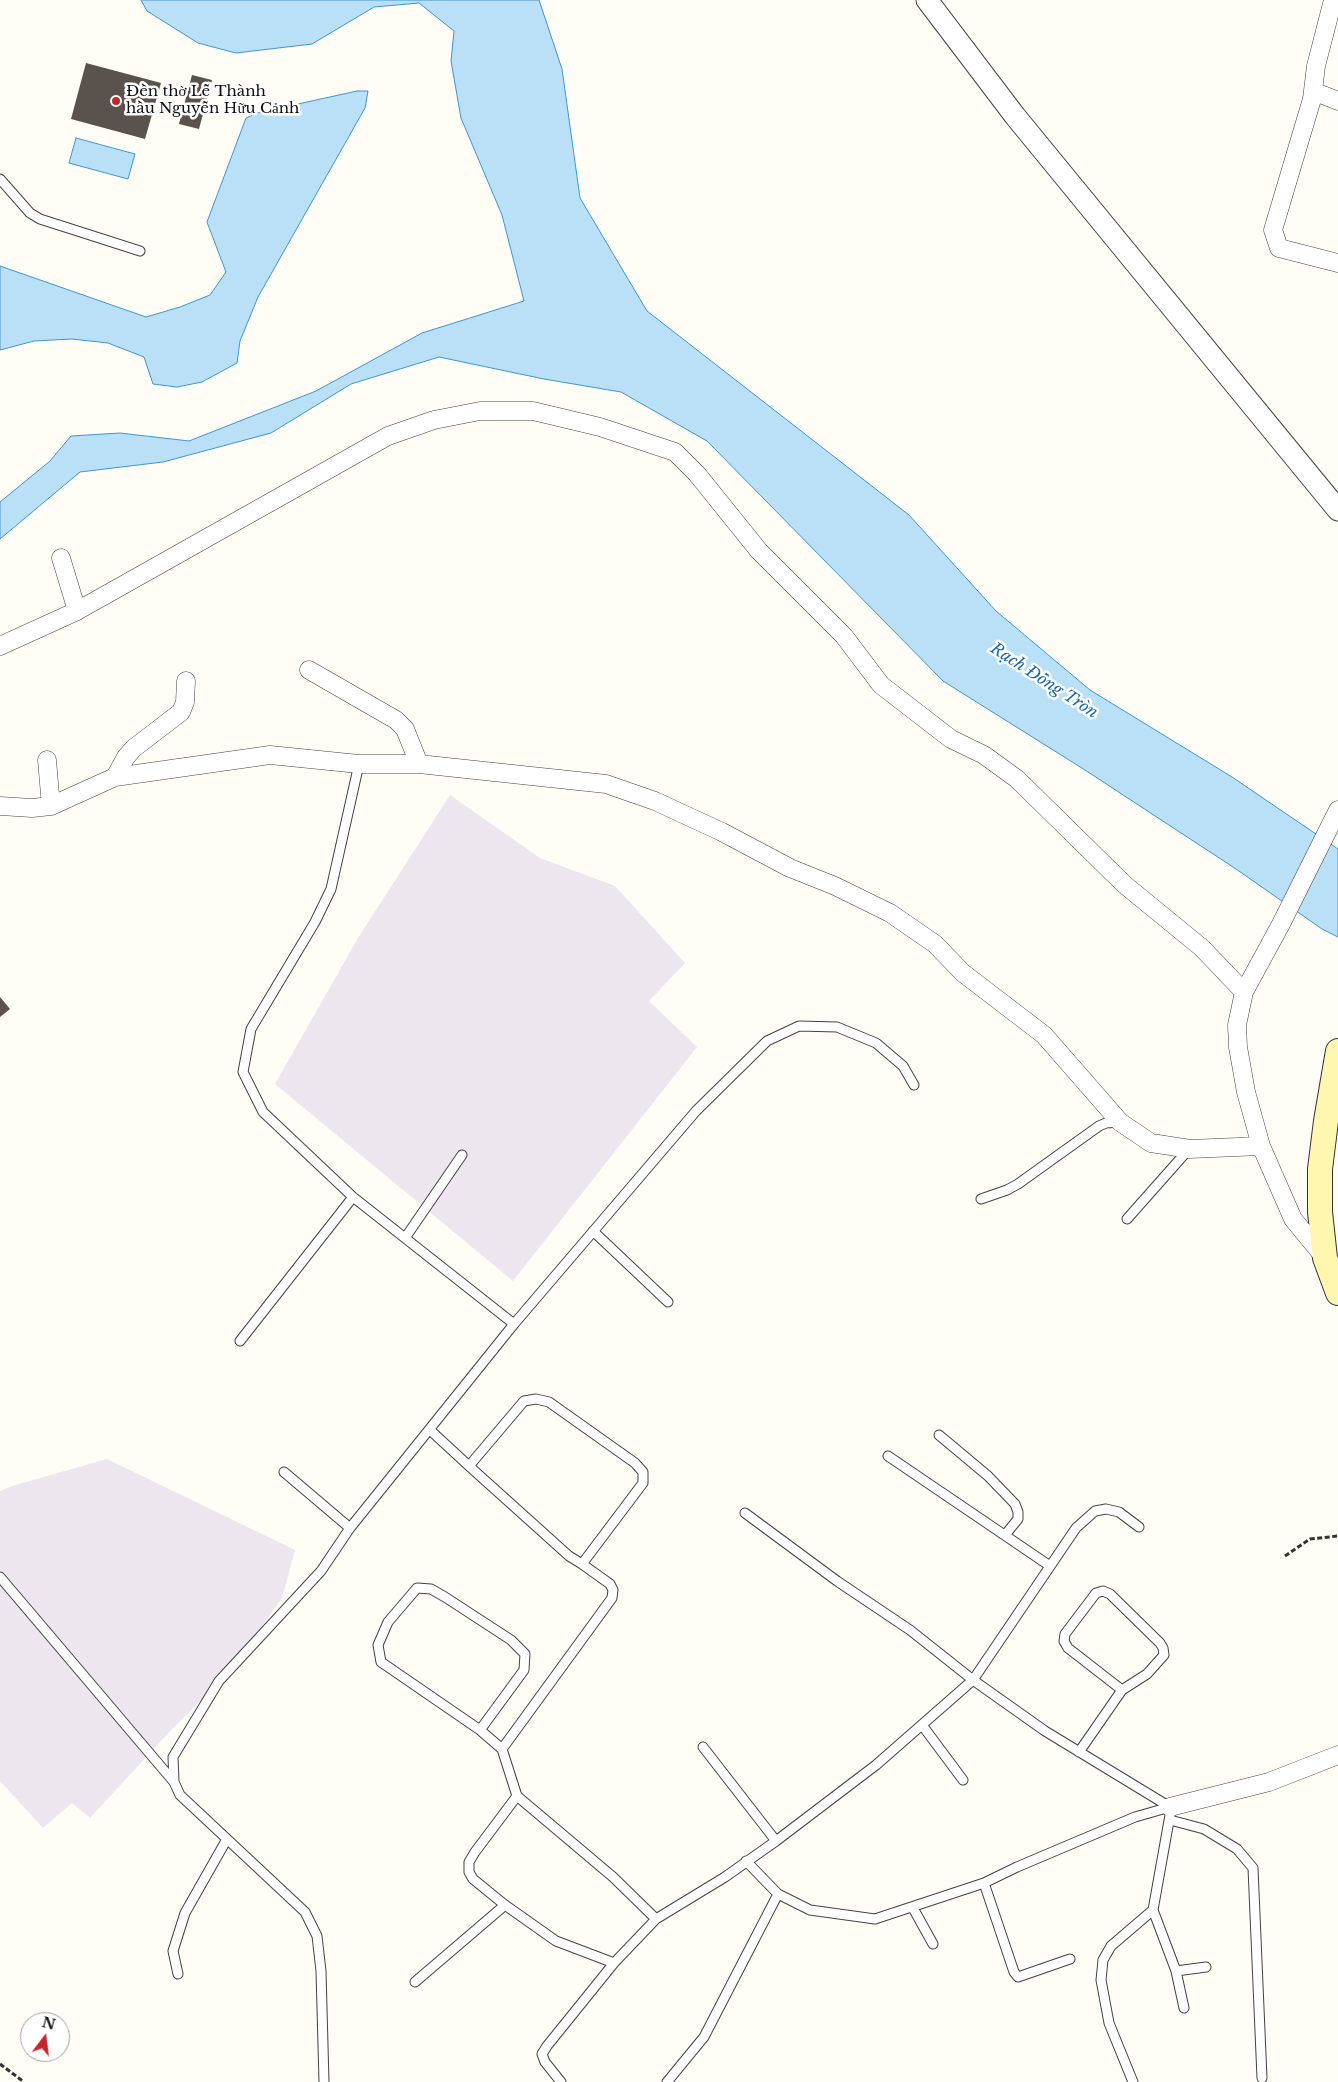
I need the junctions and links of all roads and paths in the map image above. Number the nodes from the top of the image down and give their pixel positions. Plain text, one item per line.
1 (926, 0) edge
2 (1333, 0) edge
3 (1313, 91) junction
4 (1338, 101) edge
5 (0, 179) edge
6 (140, 251) dead end
7 (1338, 263) edge
8 (1338, 510) edge
9 (61, 558) dead end
10 (77, 611) junction
11 (0, 646) edge
12 (309, 670) dead end
13 (186, 681) dead end
14 (47, 760) dead end
15 (359, 764) junction
16 (419, 764) junction
17 (115, 777) junction
18 (0, 806) edge
19 (51, 806) junction
20 (1338, 810) edge
21 (1244, 992) junction
22 (1338, 1050) edge
23 (914, 1085) dead end
24 (1120, 1122) junction
25 (1261, 1146) junction
26 (1190, 1149) junction
27 (462, 1155) dead end
28 (353, 1197) junction
29 (981, 1199) dead end
30 (1128, 1219) dead end
31 (593, 1231) junction
32 (405, 1238) junction
33 (1324, 1258) junction
34 (1338, 1293) edge
35 (668, 1302) dead end
36 (514, 1324) junction
37 (240, 1341) dead end
38 (430, 1430) junction
39 (939, 1435) dead end
40 (888, 1456) dead end
41 (469, 1466) junction
42 (284, 1472) dead end
43 (746, 1513) dead end
44 (1139, 1527) dead end
45 (350, 1528) junction
46 (1006, 1535) junction
47 (1338, 1536) edge
48 (1285, 1556) dead end
49 (582, 1564) junction
50 (1050, 1566) junction
51 (0, 1577) edge
52 (973, 1680) junction
53 (1122, 1690) junction
54 (922, 1725) junction
55 (480, 1730) junction
56 (703, 1747) dead end
57 (502, 1749) junction
58 (1079, 1752) junction
59 (1338, 1755) edge
60 (963, 1780) dead end
61 (174, 1782) junction
62 (517, 1796) junction
63 (1170, 1814) junction
64 (227, 1839) junction
65 (776, 1841) junction
66 (746, 1861) junction
67 (984, 1883) junction
68 (778, 1894) junction
69 (505, 1906) junction
70 (914, 1908) junction
71 (1154, 1910) junction
72 (656, 1919) junction
73 (933, 1944) dead end
74 (1070, 1959) dead end
75 (614, 1963) junction
76 (1206, 1967) dead end
77 (1176, 1970) junction
78 (178, 1974) dead end
79 (415, 1982) dead end
80 (1184, 2008) dead end
81 (0, 2064) edge
82 (1262, 2078) dead end
83 (24, 2082) edge
84 (324, 2082) edge
85 (560, 2082) edge
86 (668, 2082) edge
87 (1133, 2082) edge

1 - 8 street
2 - 3 street
3 - 4 street
3 - 7 street
5 - 6 lane
9 - 10 street
10 - 11 street
10 - 21 street
12 - 16 street
13 - 17 street
14 - 19 street
15 - 16 street
15 - 17 street
15 - 28 lane
16 - 24 street
17 - 19 street
18 - 19 street
20 - 21 street
21 - 25 street
22 - 33 main road
23 - 31 lane
24 - 26 street
24 - 29 lane
25 - 26 street
25 - 33 street
26 - 30 lane
27 - 32 lane
28 - 32 lane
28 - 37 lane
31 - 35 lane
31 - 36 lane
32 - 36 lane
33 - 34 main road
36 - 38 lane
38 - 41 lane
38 - 45 lane
39 - 46 lane
40 - 46 lane
41 - 49 lane
41 - 49 lane
42 - 45 lane
43 - 52 lane
44 - 50 lane
45 - 61 lane
46 - 50 lane
47 - 48 path
49 - 57 lane
50 - 52 lane
51 - 61 lane
52 - 54 lane
52 - 58 lane
53 - 53 lane
53 - 58 lane
54 - 60 lane
54 - 65 lane
55 - 55 lane
55 - 57 lane
56 - 65 lane
57 - 62 lane
58 - 63 lane
59 - 63 street
61 - 64 lane
62 - 69 lane
62 - 72 lane
63 - 67 lane
63 - 71 lane
63 - 82 lane
64 - 78 lane
64 - 84 lane
65 - 66 lane
66 - 68 lane
66 - 72 lane
67 - 70 lane
67 - 74 lane
68 - 70 lane
68 - 86 lane
69 - 75 lane
69 - 79 lane
70 - 73 lane
71 - 77 lane
71 - 87 lane
72 - 75 lane
75 - 85 lane
76 - 77 lane
77 - 80 lane
81 - 83 path

